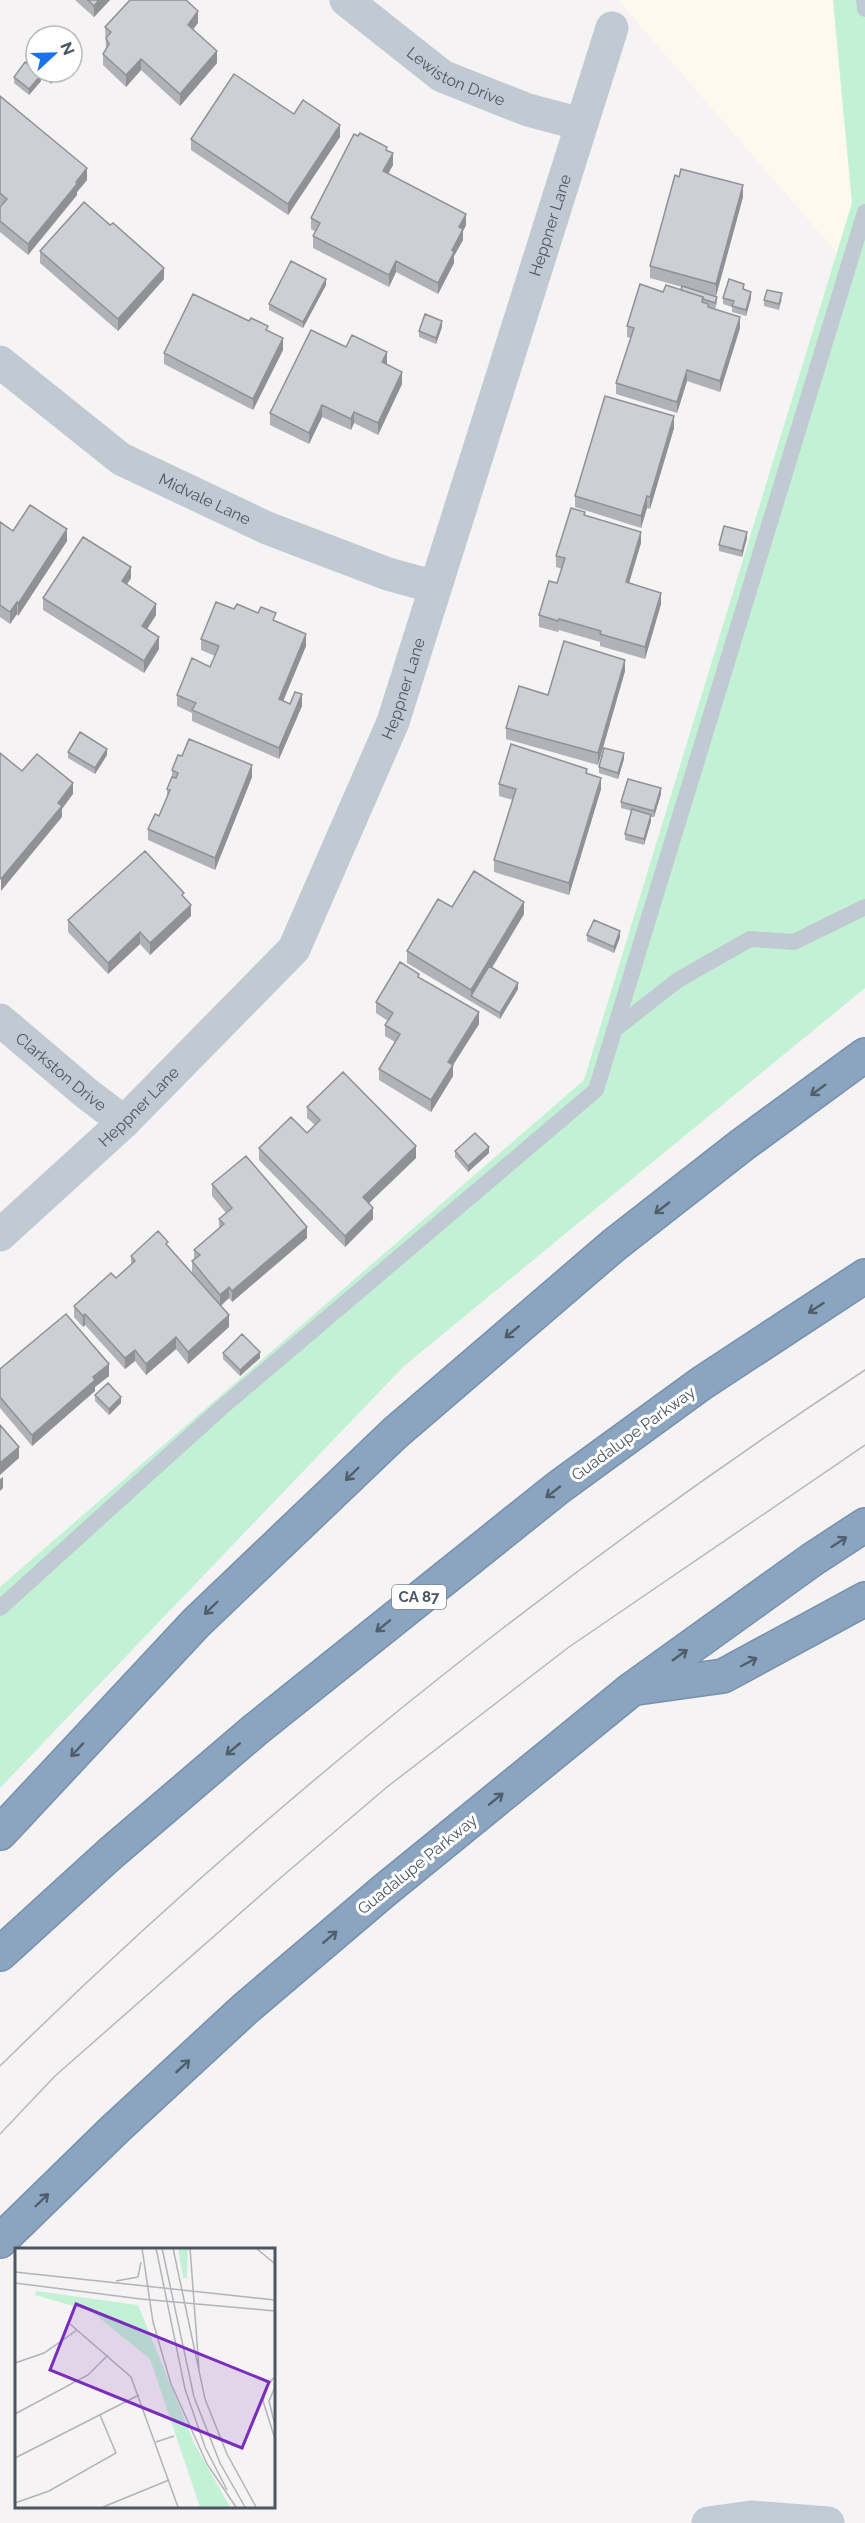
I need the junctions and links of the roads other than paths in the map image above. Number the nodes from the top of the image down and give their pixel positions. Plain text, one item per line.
1 (346, 0) edge
2 (864, 0) edge
3 (865, 9) edge
4 (612, 28) dead end
5 (581, 124) junction
6 (865, 212) edge
7 (0, 362) edge
8 (435, 587) junction
9 (865, 907) edge
10 (0, 1020) edge
11 (614, 1030) junction
12 (865, 1055) edge
13 (124, 1122) junction
14 (0, 1235) edge
15 (865, 1276) edge
16 (865, 1525) edge
17 (865, 1599) edge
18 (0, 1608) edge
19 (632, 1689) junction
20 (0, 1833) edge
21 (0, 1954) edge
22 (0, 2241) edge
23 (708, 2523) edge
24 (828, 2523) edge

1 - 5 street, Lewiston Drive
2 - 3 lane
4 - 5 street, Heppner Lane
5 - 8 street, Heppner Lane
6 - 11 lane
7 - 8 street, Midvale Lane
8 - 13 street, Heppner Lane
9 - 11 lane
10 - 13 street, Clarkston Drive
11 - 18 lane
12 -> 20 highway
13 - 14 street, Heppner Lane
15 -> 21 highway, Guadalupe Parkway / CA 87
19 -> 16 highway, Guadalupe Parkway
19 -> 17 highway
22 -> 19 highway, Guadalupe Parkway
23 - 24 street

